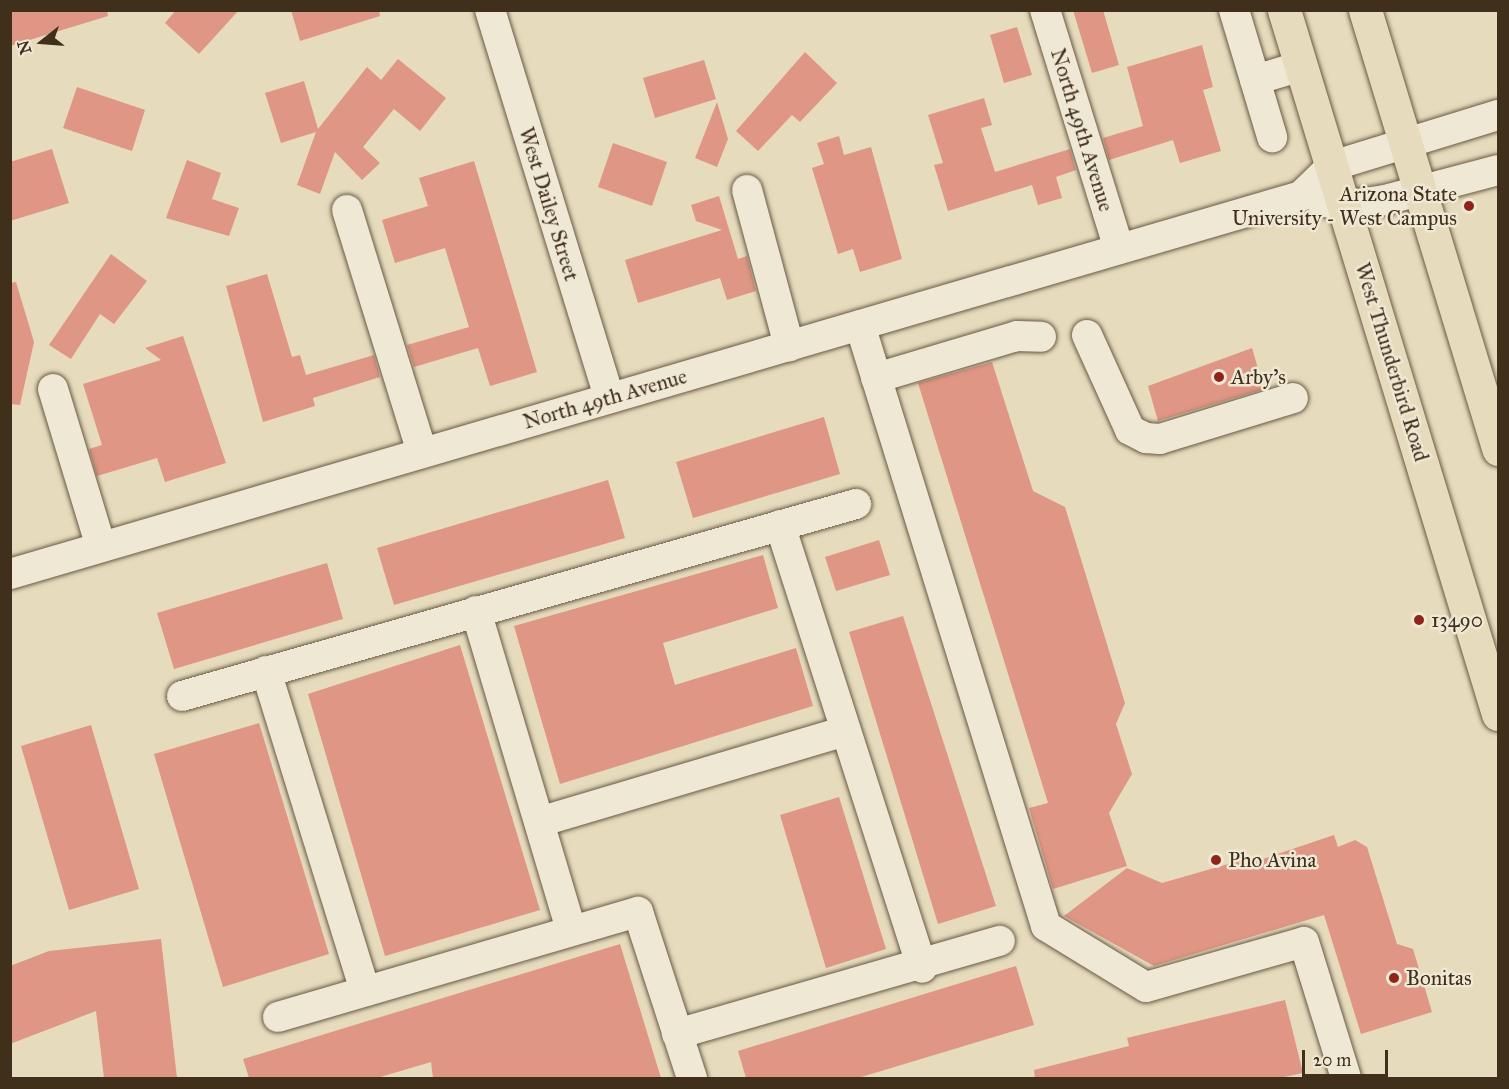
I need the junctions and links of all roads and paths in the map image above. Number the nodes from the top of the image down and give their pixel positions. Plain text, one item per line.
1 (490, 10) edge
2 (1045, 10) edge
3 (1234, 10) edge
4 (1284, 10) edge
5 (1365, 10) edge
6 (1302, 66) junction
7 (1255, 80) junction
8 (1498, 115) edge
9 (1272, 137) dead end
10 (1406, 144) junction
11 (1332, 166) junction
12 (1498, 170) edge
13 (747, 190) dead end
14 (1421, 193) junction
15 (1301, 196) junction
16 (1344, 206) junction
17 (347, 210) dead end
18 (1119, 249) junction
19 (860, 325) junction
20 (1087, 335) dead end
21 (1041, 337) dead end
22 (789, 346) junction
23 (876, 378) junction
24 (53, 389) dead end
25 (609, 398) junction
26 (1293, 398) dead end
27 (1498, 449) edge
28 (422, 453) junction
29 (856, 504) dead end
30 (780, 525) junction
31 (101, 547) junction
32 (10, 574) edge
33 (476, 611) junction
34 (266, 671) junction
35 (182, 696) dead end
36 (1498, 714) edge
37 (845, 731) junction
38 (542, 821) junction
39 (571, 929) junction
40 (1000, 941) dead end
41 (922, 968) junction
42 (365, 991) junction
43 (278, 1017) dead end
44 (677, 1034) junction
45 (692, 1078) edge
46 (1346, 1078) edge

1 - 25 street, West Dailey Street
2 - 18 street, North 49th Avenue
3 - 7 street
4 - 6 main road, West Thunderbird Road
5 - 10 main road
6 - 7 street
6 - 11 main road, West Thunderbird Road
7 - 9 street
8 - 10 street, North 49th Avenue
10 - 11 street, North 49th Avenue
10 - 14 main road
11 - 15 street, North 49th Avenue
11 - 16 main road, West Thunderbird Road
12 - 14 street, North 49th Avenue
13 - 22 street
14 - 16 street, North 49th Avenue
14 - 27 main road
15 - 16 street, North 49th Avenue
15 - 18 street, North 49th Avenue
16 - 36 main road, West Thunderbird Road
17 - 28 street
18 - 19 street, North 49th Avenue
19 - 22 street, North 49th Avenue
19 - 23 street
20 - 26 street
21 - 23 street
22 - 25 street, North 49th Avenue
23 - 46 street
24 - 31 street
25 - 28 street, North 49th Avenue
28 - 31 street, North 49th Avenue
29 - 30 street
30 - 33 street
30 - 37 street
31 - 32 street, North 49th Avenue
33 - 34 street
33 - 38 street
34 - 35 street
34 - 42 street
37 - 38 street
37 - 41 street
38 - 39 street
39 - 42 street
39 - 44 street
40 - 41 street
41 - 44 street
42 - 43 street
44 - 45 street

